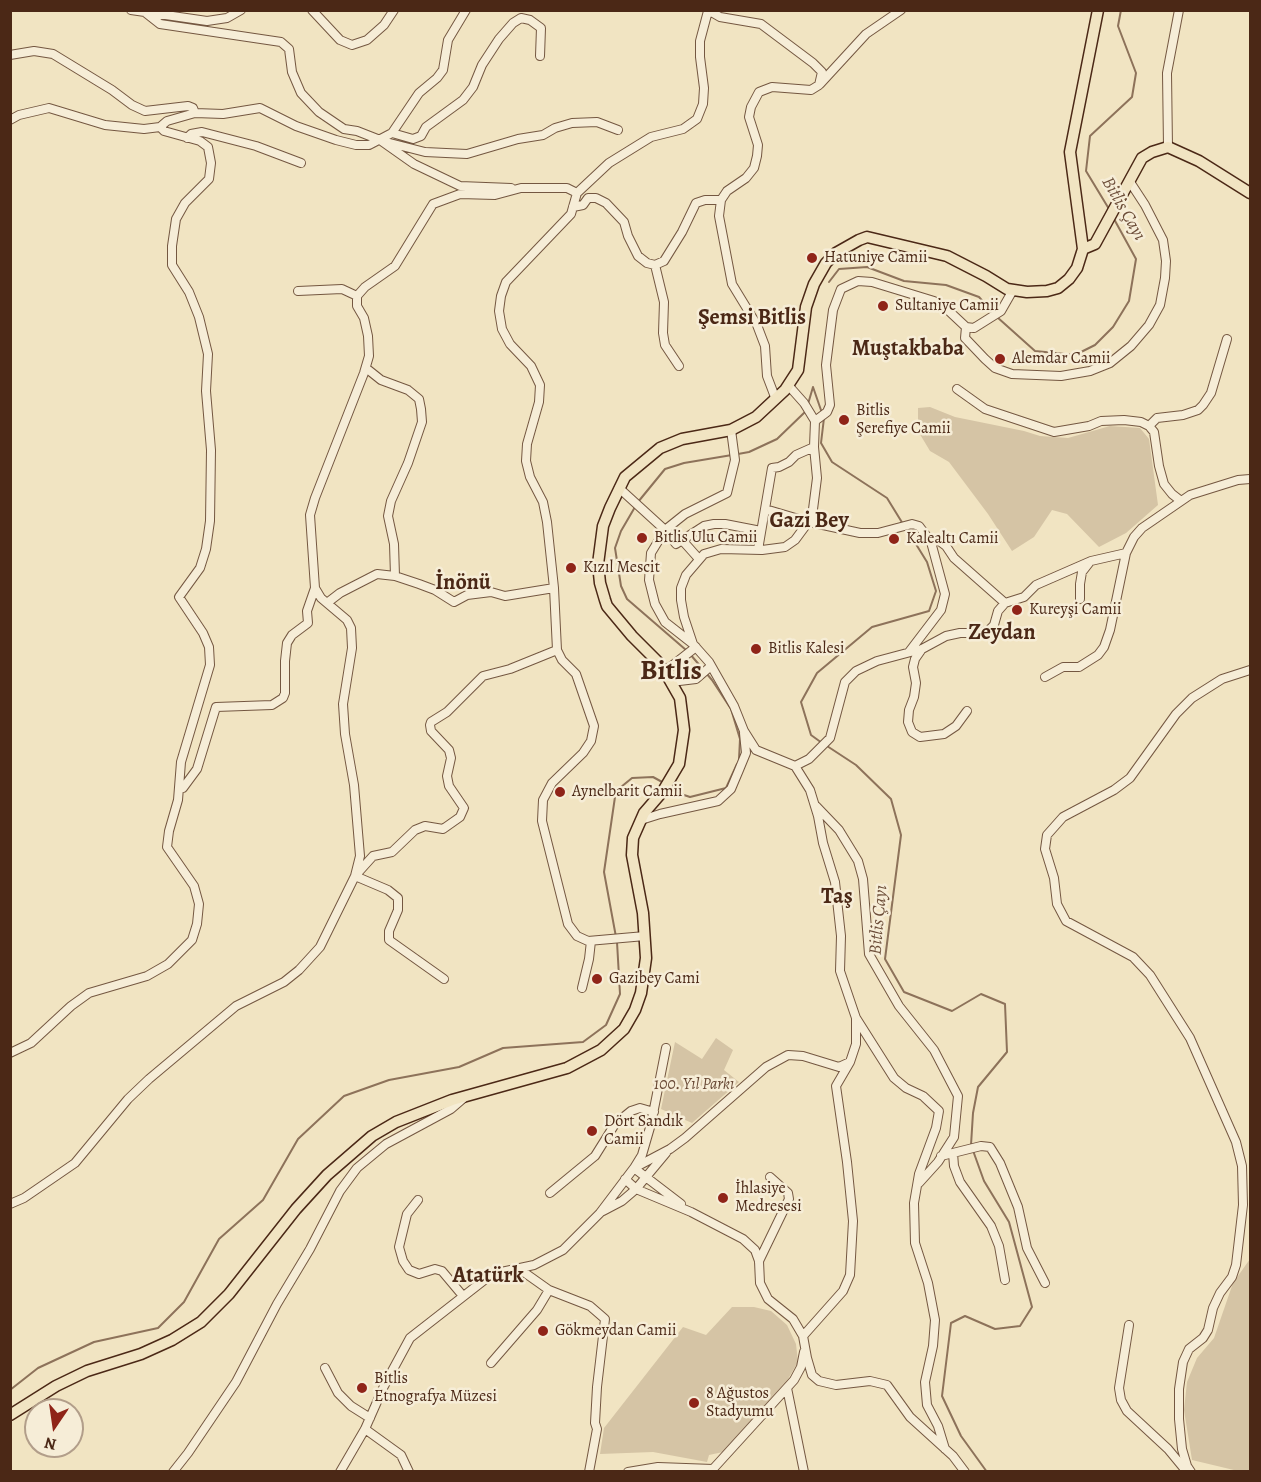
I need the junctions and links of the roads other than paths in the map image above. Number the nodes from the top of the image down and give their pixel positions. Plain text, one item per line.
1 (131, 10) edge
2 (241, 10) edge
3 (312, 10) edge
4 (394, 10) edge
5 (466, 10) edge
6 (901, 10) edge
7 (1098, 10) edge
8 (1179, 10) edge
9 (708, 11) edge
10 (146, 13) junction
11 (10, 55) edge
12 (540, 56) dead end
13 (819, 85) junction
14 (195, 113) junction
15 (10, 120) edge
16 (160, 127) junction
17 (618, 130) dead end
18 (392, 133) junction
19 (187, 138) junction
20 (380, 140) junction
21 (1168, 147) junction
22 (302, 163) dead end
23 (1130, 182) junction
24 (521, 188) junction
25 (578, 193) junction
26 (1251, 194) edge
27 (721, 200) junction
28 (573, 207) junction
29 (1083, 249) junction
30 (655, 265) junction
31 (1013, 290) junction
32 (298, 291) dead end
33 (357, 296) junction
34 (966, 327) junction
35 (1227, 339) dead end
36 (679, 366) dead end
37 (366, 368) junction
38 (788, 385) junction
39 (957, 389) dead end
40 (775, 397) junction
41 (815, 417) junction
42 (1149, 426) junction
43 (731, 430) junction
44 (814, 447) junction
45 (1251, 479) edge
46 (619, 488) junction
47 (1181, 501) junction
48 (765, 509) junction
49 (809, 522) junction
50 (665, 530) junction
51 (761, 531) junction
52 (682, 540) junction
53 (931, 542) junction
54 (758, 550) junction
55 (1126, 553) junction
56 (699, 559) junction
57 (1090, 561) junction
58 (395, 576) junction
59 (315, 588) junction
60 (554, 588) junction
61 (1080, 599) dead end
62 (327, 603) junction
63 (1005, 603) junction
64 (692, 649) junction
65 (922, 649) junction
66 (557, 650) junction
67 (909, 652) junction
68 (708, 669) junction
69 (1251, 670) edge
70 (667, 677) junction
71 (1045, 677) dead end
72 (967, 711) dead end
73 (744, 730) junction
74 (795, 766) junction
75 (179, 789) junction
76 (816, 806) junction
77 (641, 820) junction
78 (356, 876) junction
79 (645, 936) junction
80 (591, 940) junction
81 (444, 979) dead end
82 (582, 988) dead end
83 (856, 1018) junction
84 (666, 1048) dead end
85 (10, 1053) edge
86 (850, 1062) junction
87 (466, 1096) junction
88 (654, 1112) junction
89 (670, 1149) junction
90 (953, 1153) junction
91 (941, 1156) junction
92 (634, 1168) junction
93 (646, 1176) junction
94 (770, 1177) dead end
95 (625, 1179) junction
96 (917, 1185) junction
97 (636, 1189) junction
98 (550, 1193) dead end
99 (418, 1200) dead end
100 (10, 1204) edge
101 (691, 1212) junction
102 (600, 1213) junction
103 (759, 1261) junction
104 (518, 1268) junction
105 (1005, 1280) dead end
106 (1045, 1283) dead end
107 (549, 1290) junction
108 (463, 1296) junction
109 (1129, 1325) dead end
110 (803, 1336) junction
111 (805, 1349) junction
112 (491, 1363) dead end
113 (325, 1368) dead end
114 (787, 1388) junction
115 (10, 1415) edge
116 (370, 1418) junction
117 (365, 1429) junction
118 (945, 1449) junction
119 (714, 1470) edge
120 (173, 1472) edge
121 (339, 1472) edge
122 (409, 1472) edge
123 (589, 1472) edge
124 (628, 1472) edge
125 (804, 1472) edge
126 (965, 1472) edge
127 (1189, 1472) edge

1 - 10 street
2 - 10 street
3 - 4 street
5 - 18 street
6 - 13 street
7 - 29 main road
8 - 21 street
9 - 13 street
9 - 25 street
10 - 20 street
11 - 14 street
12 - 18 street
13 - 27 street
14 - 16 street
14 - 20 street
15 - 16 street
16 - 19 street
17 - 20 street
18 - 20 street
19 - 22 street
19 - 75 street
20 - 24 street
21 - 23 main road
21 - 26 main road
23 - 29 main road
23 - 34 street
24 - 25 street
24 - 33 street
25 - 28 street
27 - 30 street
27 - 40 street
28 - 30 street
28 - 60 street
29 - 31 main road
30 - 36 street
31 - 34 street
31 - 38 main road
32 - 33 street
33 - 37 street
34 - 41 street
35 - 42 street
37 - 58 street
37 - 59 street
38 - 40 main road
38 - 41 street
39 - 42 street
40 - 43 main road
41 - 44 street
42 - 47 street
43 - 46 main road
43 - 50 street
44 - 48 street
44 - 49 street
45 - 47 street
46 - 50 street
46 - 70 main road
47 - 55 street
48 - 49 street
48 - 51 street
49 - 53 street
49 - 54 street
50 - 52 street
50 - 64 street
51 - 52 street
51 - 54 street
52 - 56 street
53 - 63 street
53 - 67 street
54 - 56 street
55 - 57 street
55 - 71 street
56 - 64 street
57 - 61 street
57 - 63 street
58 - 60 street
58 - 62 street
59 - 62 street
59 - 75 street
60 - 66 street
62 - 78 street
63 - 65 street
64 - 68 street
64 - 70 street
65 - 67 street
65 - 72 street
66 - 78 street
66 - 80 street
67 - 74 street
68 - 70 street
68 - 73 street
69 - 127 street
70 - 77 main road
73 - 74 street
73 - 77 street
74 - 76 street
75 - 85 street
76 - 83 street
76 - 91 street
77 - 79 main road
78 - 81 street
78 - 100 street
79 - 80 street
79 - 87 main road
80 - 82 street
83 - 86 street
83 - 96 street
84 - 88 street
86 - 89 street
86 - 110 street
87 - 115 main road
87 - 120 street
88 - 92 street
88 - 98 street
89 - 92 street
89 - 93 street
90 - 91 street
90 - 105 street
90 - 106 street
91 - 96 street
92 - 93 street
92 - 95 street
93 - 97 street
93 - 101 street
94 - 103 street
95 - 97 street
95 - 102 street
96 - 118 street
97 - 101 street
97 - 102 street
99 - 108 street
101 - 103 street
102 - 104 street
103 - 110 street
104 - 107 street
104 - 108 street
107 - 112 street
107 - 123 street
108 - 116 street
109 - 127 street
110 - 111 street
111 - 114 street
111 - 118 street
113 - 116 street
114 - 119 street
114 - 125 street
116 - 117 street
117 - 121 street
117 - 122 street
118 - 126 street
119 - 124 street

